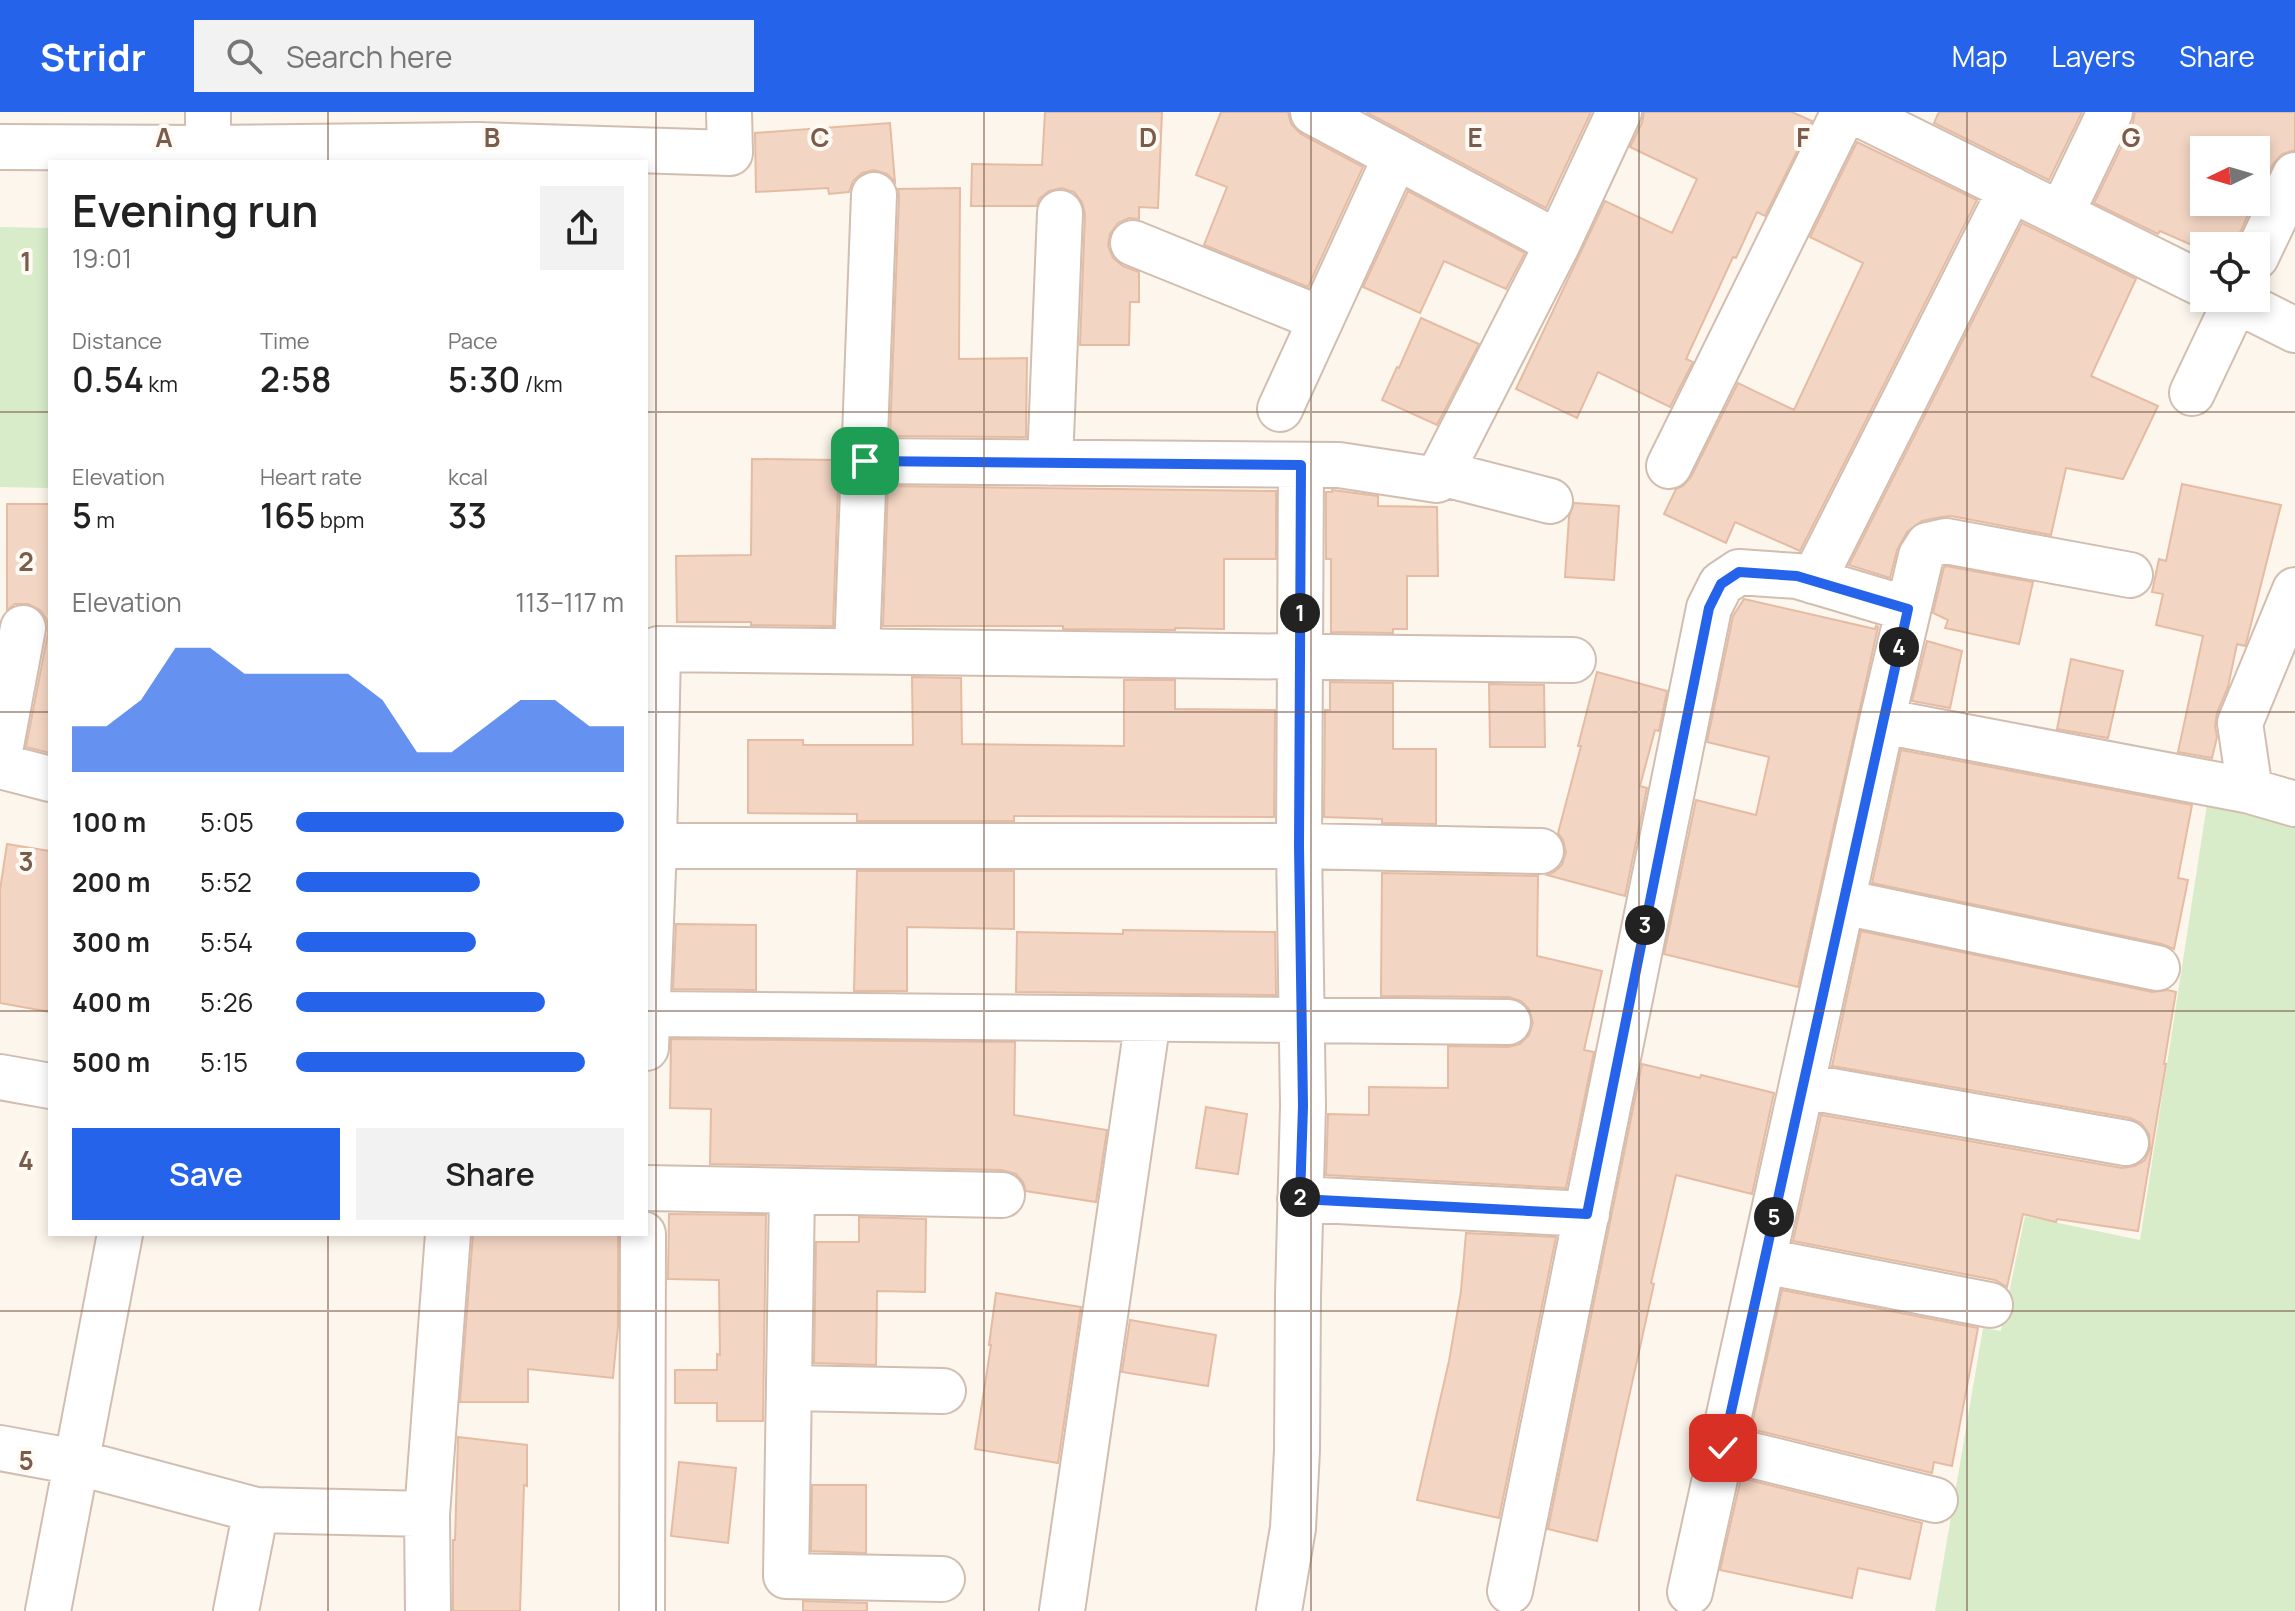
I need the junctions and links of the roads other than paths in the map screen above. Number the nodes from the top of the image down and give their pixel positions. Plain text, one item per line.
1 (729, 112) edge
2 (1313, 112) edge
3 (1619, 112) edge
4 (1844, 112) edge
5 (1855, 112) edge
6 (2110, 112) edge
7 (1901, 122) edge
8 (478, 129) edge
9 (208, 130) edge
10 (0, 147) edge
11 (1396, 156) junction
12 (2295, 175) edge
13 (2011, 189) junction
14 (874, 195) dead end
15 (1060, 213) dead end
16 (2061, 214) junction
17 (2268, 232) edge
18 (1133, 243) dead end
19 (1558, 243) junction
20 (2190, 277) edge
21 (2221, 312) edge
22 (2260, 312) edge
23 (1321, 319) junction
24 (2295, 330) edge
25 (2192, 393) dead end
26 (1280, 409) dead end
27 (865, 461) junction
28 (1050, 463) junction
29 (1301, 465) junction
30 (1669, 466) dead end
31 (1441, 473) junction
32 (1550, 501) dead end
33 (2130, 575) dead end
34 (1813, 581) junction
35 (2295, 590) edge
36 (1908, 609) junction
37 (23, 628) dead end
38 (2285, 640) edge
39 (857, 651) junction
40 (1300, 657) junction
41 (1573, 660) dead end
42 (1882, 721) junction
43 (0, 751) edge
44 (0, 766) edge
45 (48, 778) edge
46 (2250, 791) junction
47 (2295, 804) edge
48 (650, 846) edge
49 (1299, 846) junction
50 (1541, 851) dead end
51 (1843, 902) junction
52 (648, 958) edge
53 (2157, 968) dead end
54 (648, 1014) edge
55 (1148, 1019) junction
56 (1301, 1020) junction
57 (1508, 1022) dead end
58 (0, 1077) edge
59 (48, 1086) edge
60 (1803, 1086) junction
61 (2126, 1143) dead end
62 (648, 1188) edge
63 (792, 1191) junction
64 (1002, 1195) dead end
65 (1300, 1199) junction
66 (1587, 1214) junction
67 (120, 1236) edge
68 (448, 1236) edge
69 (643, 1236) edge
70 (1764, 1261) junction
71 (1990, 1305) dead end
72 (789, 1388) junction
73 (943, 1391) dead end
74 (0, 1448) edge
75 (1723, 1448) junction
76 (76, 1462) junction
77 (1935, 1500) dead end
78 (256, 1510) junction
79 (427, 1514) junction
80 (942, 1579) dead end
81 (1510, 1591) dead end
82 (1690, 1592) dead end
83 (48, 1611) edge
84 (236, 1611) edge
85 (428, 1611) edge
86 (642, 1611) edge
87 (1062, 1611) edge
88 (1279, 1611) edge

1 - 8 street
2 - 11 street
3 - 19 street
4 - 30 street
5 - 7 street
6 - 16 street
7 - 13 street
8 - 9 street
9 - 10 street
11 - 19 street
11 - 23 street
12 - 17 street
13 - 16 street
13 - 34 street
14 - 27 street
15 - 28 street
16 - 20 street
18 - 23 street
19 - 31 street
21 - 25 street
22 - 24 street
23 - 26 street
27 - 28 street
27 - 39 street
28 - 29 street
29 - 31 street
29 - 40 street
31 - 32 street
33 - 36 street
34 - 36 street
34 - 66 street
35 - 38 street
36 - 42 street
37 - 43 street
38 - 46 street
39 - 40 street
39 - 48 street
40 - 41 street
40 - 49 street
42 - 46 street
42 - 51 street
44 - 45 street
46 - 47 street
48 - 49 street
48 - 52 street
49 - 50 street
49 - 56 street
51 - 53 street
51 - 60 street
54 - 55 street
55 - 56 street
55 - 87 street
56 - 57 street
56 - 65 street
58 - 59 street
60 - 61 street
60 - 70 street
62 - 63 street
63 - 64 street
63 - 72 street
65 - 66 street
65 - 88 street
66 - 81 street
67 - 76 street
68 - 79 street
69 - 86 street
70 - 71 street
70 - 75 street
72 - 73 street
72 - 80 street
74 - 76 street
75 - 77 street
75 - 82 street
76 - 78 street
76 - 83 street
78 - 79 street
78 - 84 street
79 - 85 street

